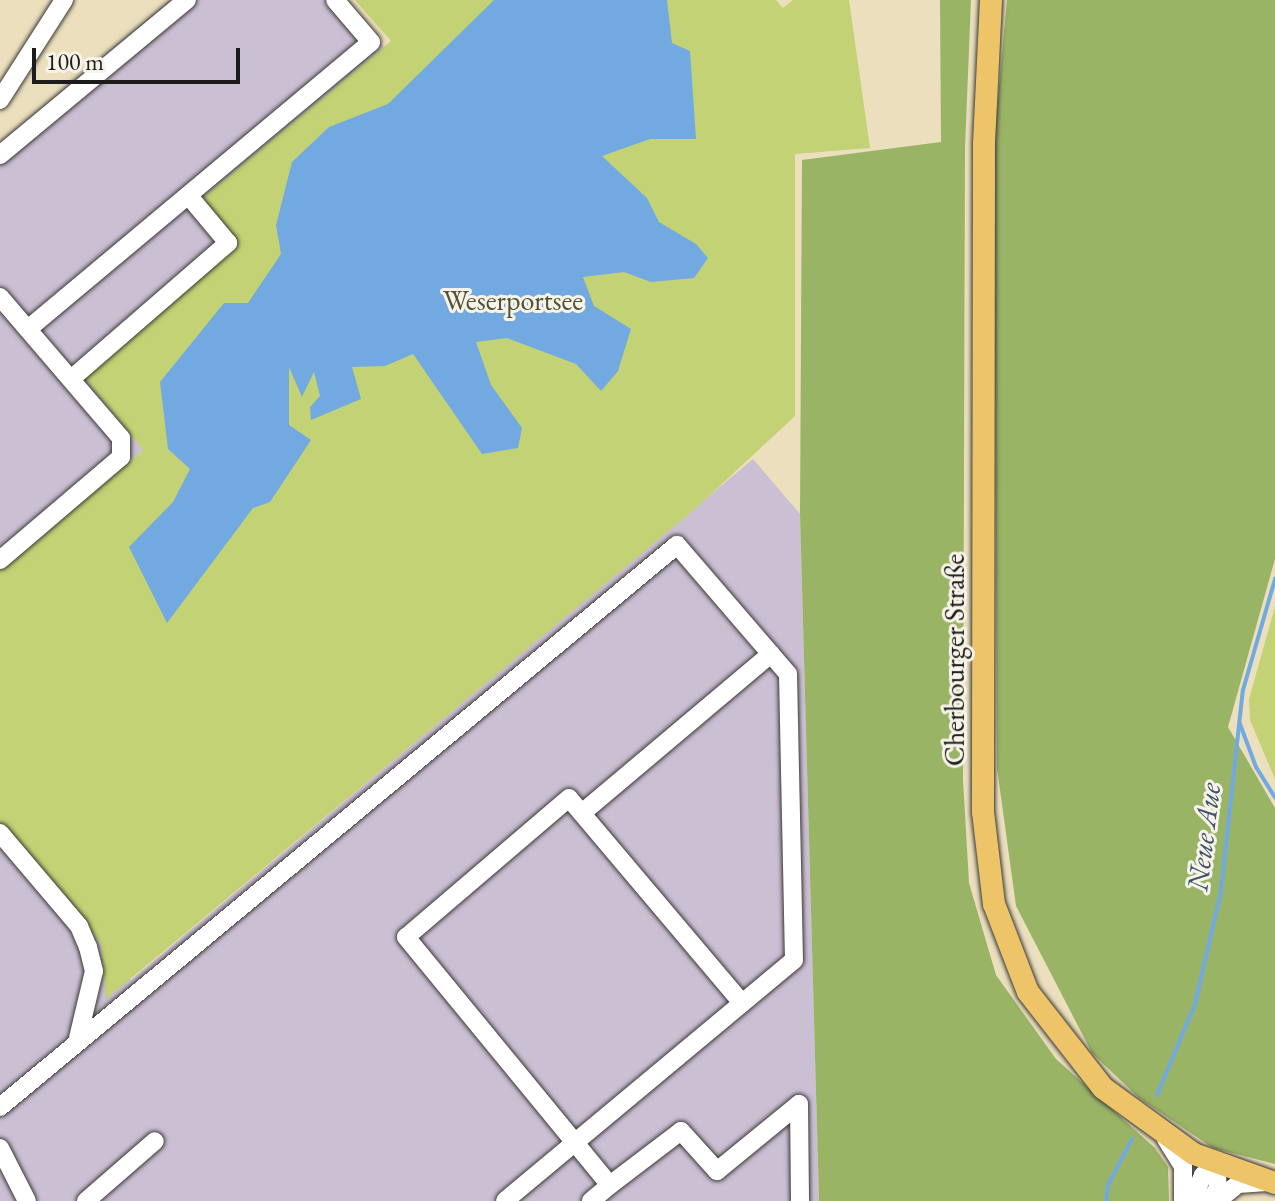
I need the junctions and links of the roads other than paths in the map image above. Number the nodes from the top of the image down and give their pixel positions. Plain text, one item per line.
1 (64, 0) edge
2 (187, 0) edge
3 (335, 0) edge
4 (991, 0) edge
5 (0, 100) edge
6 (0, 155) edge
7 (188, 195) junction
8 (0, 297) edge
9 (28, 329) junction
10 (71, 379) junction
11 (0, 560) edge
12 (771, 654) junction
13 (582, 813) junction
14 (0, 833) edge
15 (742, 1003) junction
16 (78, 1038) junction
17 (0, 1107) edge
18 (1162, 1134) junction
19 (155, 1141) dead end
20 (575, 1144) junction
21 (0, 1148) edge
22 (1216, 1165) junction
23 (1274, 1183) edge
24 (610, 1185) junction
25 (27, 1201) edge
26 (86, 1201) edge
27 (505, 1201) edge
28 (591, 1201) edge
29 (800, 1201) edge
30 (1183, 1201) edge
31 (1192, 1201) edge
32 (1210, 1201) edge
33 (1217, 1201) edge

1 - 5 street
2 - 6 street
3 - 7 street
4 - 18 main road, Cherbourger Straße
7 - 9 street
7 - 10 street
8 - 9 street
9 - 10 street
10 - 11 street
12 - 13 street
12 - 15 street
12 - 16 street
13 - 15 street
13 - 20 street
14 - 16 street
15 - 20 street
16 - 17 street
18 - 22 main road, Cherbourger Straße
18 - 30 street
19 - 26 street
20 - 24 street
20 - 27 street
21 - 25 street
22 - 23 main road, Cherbourger Straße
22 - 31 street
22 - 32 street
23 - 33 street
24 - 28 street
24 - 29 street

